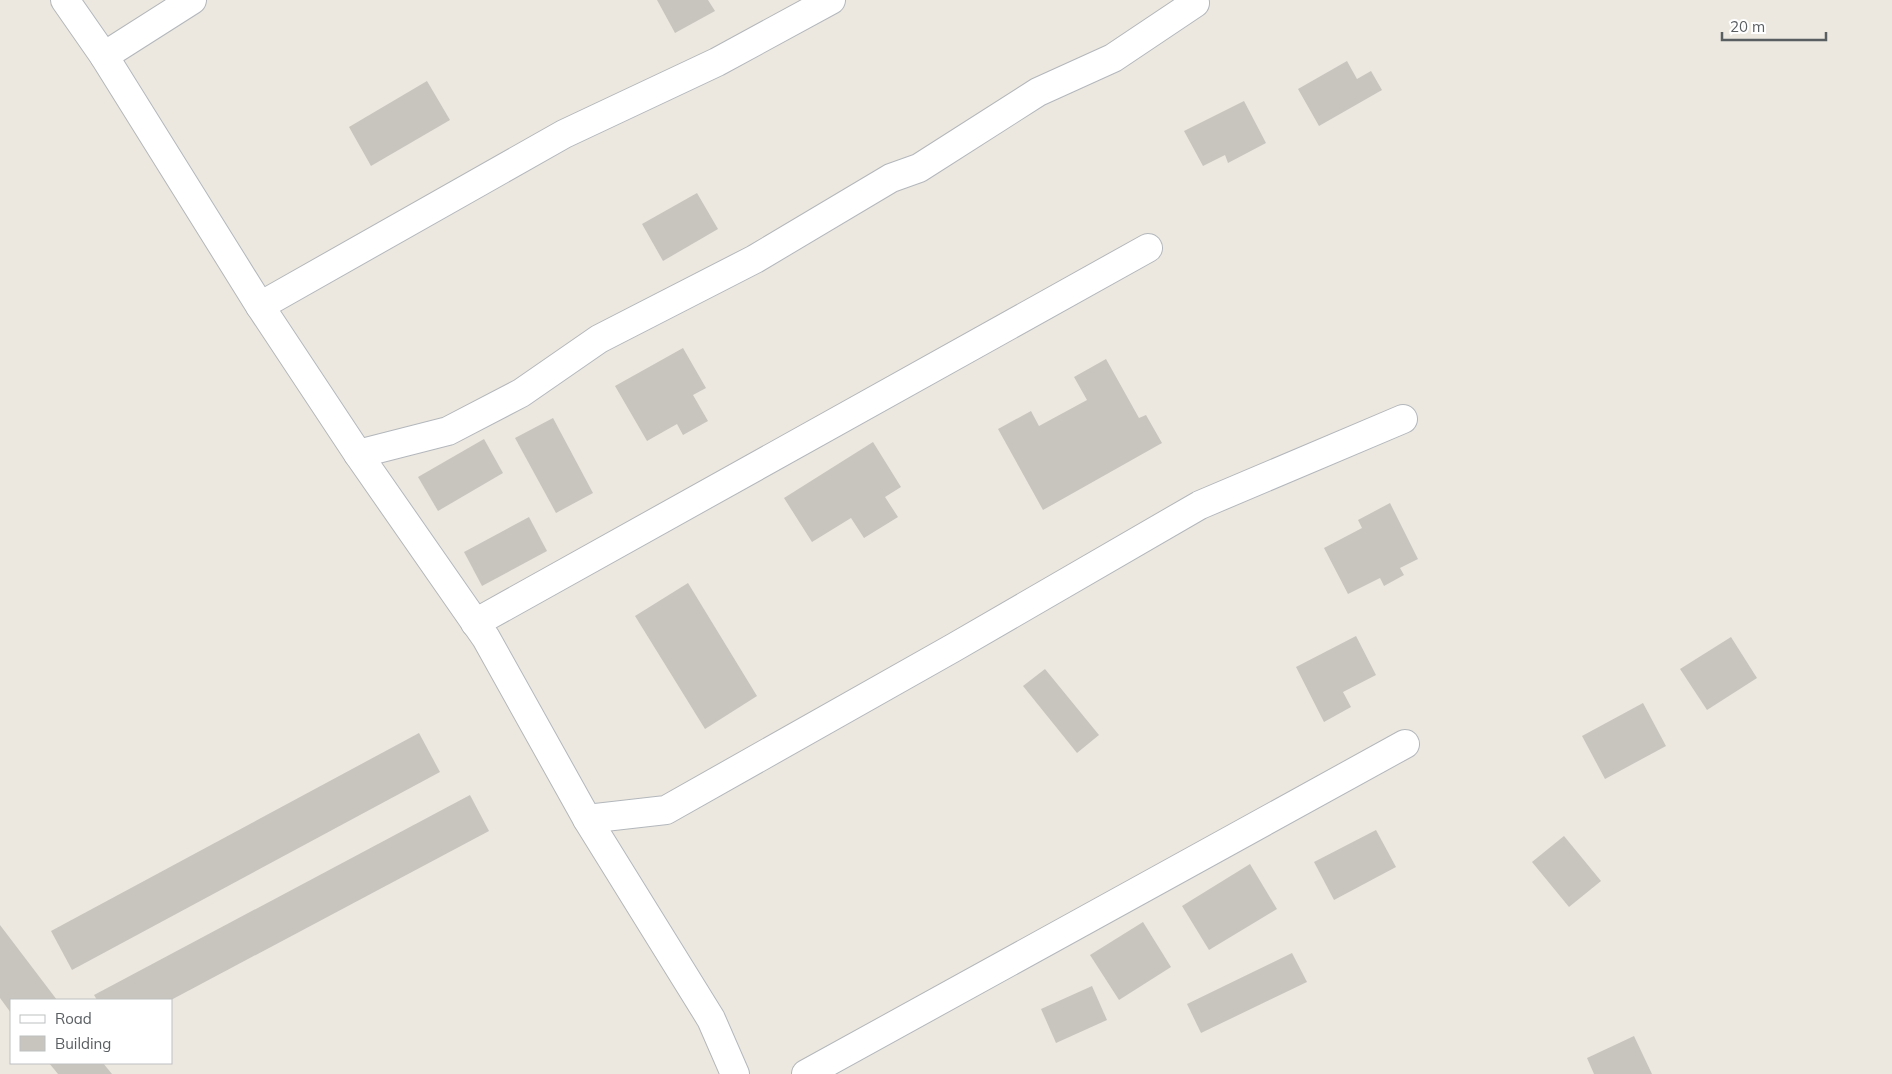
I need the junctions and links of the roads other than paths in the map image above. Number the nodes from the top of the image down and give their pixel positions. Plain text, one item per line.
1 (65, 0) edge
2 (192, 0) edge
3 (831, 0) edge
4 (1195, 3) dead end
5 (104, 56) junction
6 (1148, 248) dead end
7 (260, 306) junction
8 (1403, 419) dead end
9 (358, 454) junction
10 (475, 623) junction
11 (1405, 744) dead end
12 (587, 819) junction
13 (735, 1074) edge
14 (806, 1074) edge

1 - 5 street
2 - 5 street
3 - 7 street
4 - 9 street
5 - 7 street
6 - 10 street
7 - 9 street
8 - 12 street
9 - 10 street
10 - 12 street
11 - 14 street
12 - 13 street

